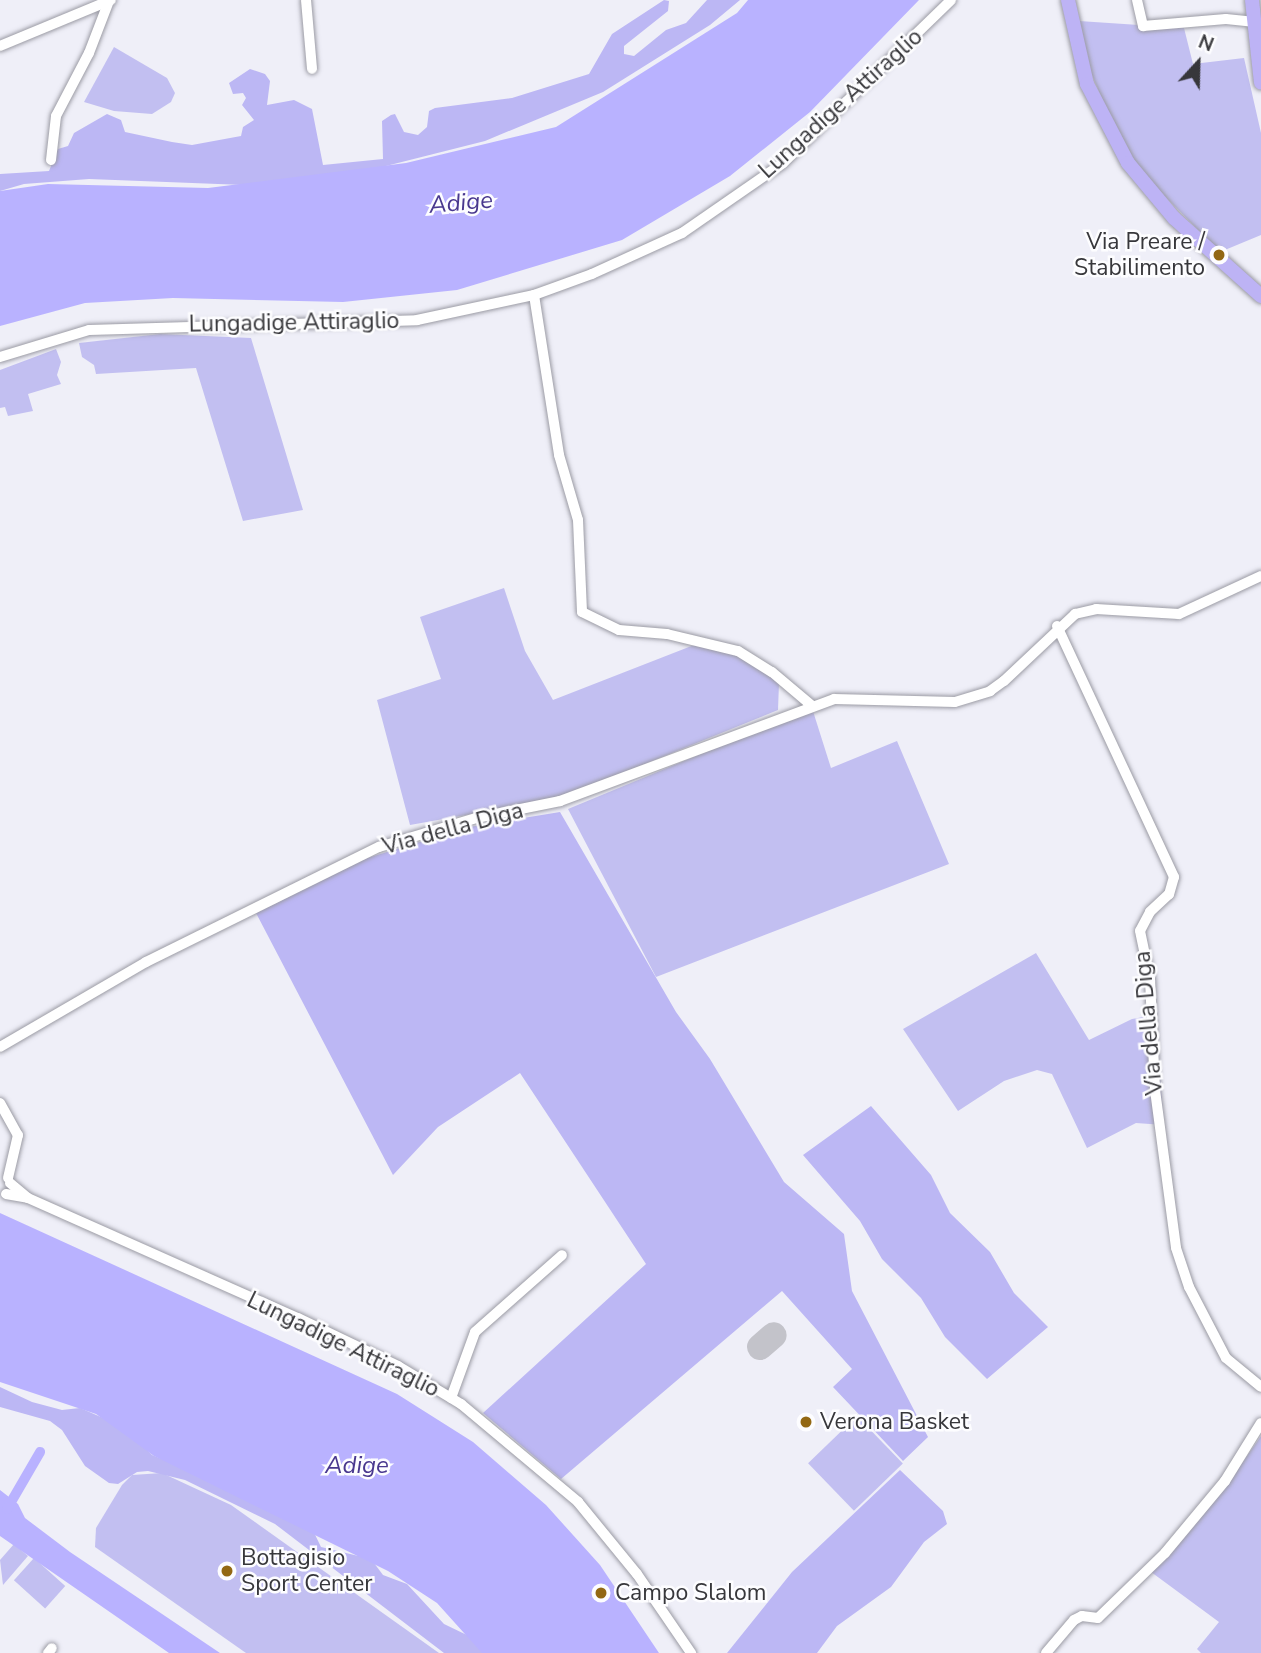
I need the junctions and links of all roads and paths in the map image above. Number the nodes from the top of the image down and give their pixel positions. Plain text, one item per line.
1 (110, 0) edge
2 (306, 0) edge
3 (951, 0) edge
4 (1069, 0) edge
5 (1137, 0) edge
6 (1252, 0) edge
7 (1253, 22) junction
8 (0, 46) edge
9 (312, 69) dead end
10 (1261, 83) edge
11 (51, 160) dead end
12 (534, 295) junction
13 (1261, 296) edge
14 (0, 357) edge
15 (1261, 576) edge
16 (1057, 626) junction
17 (811, 705) junction
18 (0, 1047) edge
19 (0, 1103) edge
20 (4, 1180) edge
21 (562, 1255) dead end
22 (1261, 1387) edge
23 (451, 1398) junction
24 (1261, 1423) edge
25 (691, 1653) edge
26 (1046, 1653) edge

1 - 8 street
1 - 11 street
2 - 9 street
3 - 12 street, Lungadige Attiraglio
4 - 13 main road
5 - 7 street
6 - 7 main road
7 - 10 main road
12 - 14 street, Lungadige Attiraglio
12 - 17 street
15 - 16 street, Via della Diga
16 - 17 street, Via della Diga
16 - 22 street, Via della Diga
17 - 18 street, Via della Diga
19 - 20 street
20 - 23 street, Lungadige Attiraglio
21 - 23 street
23 - 25 street, Lungadige Attiraglio
24 - 26 street

